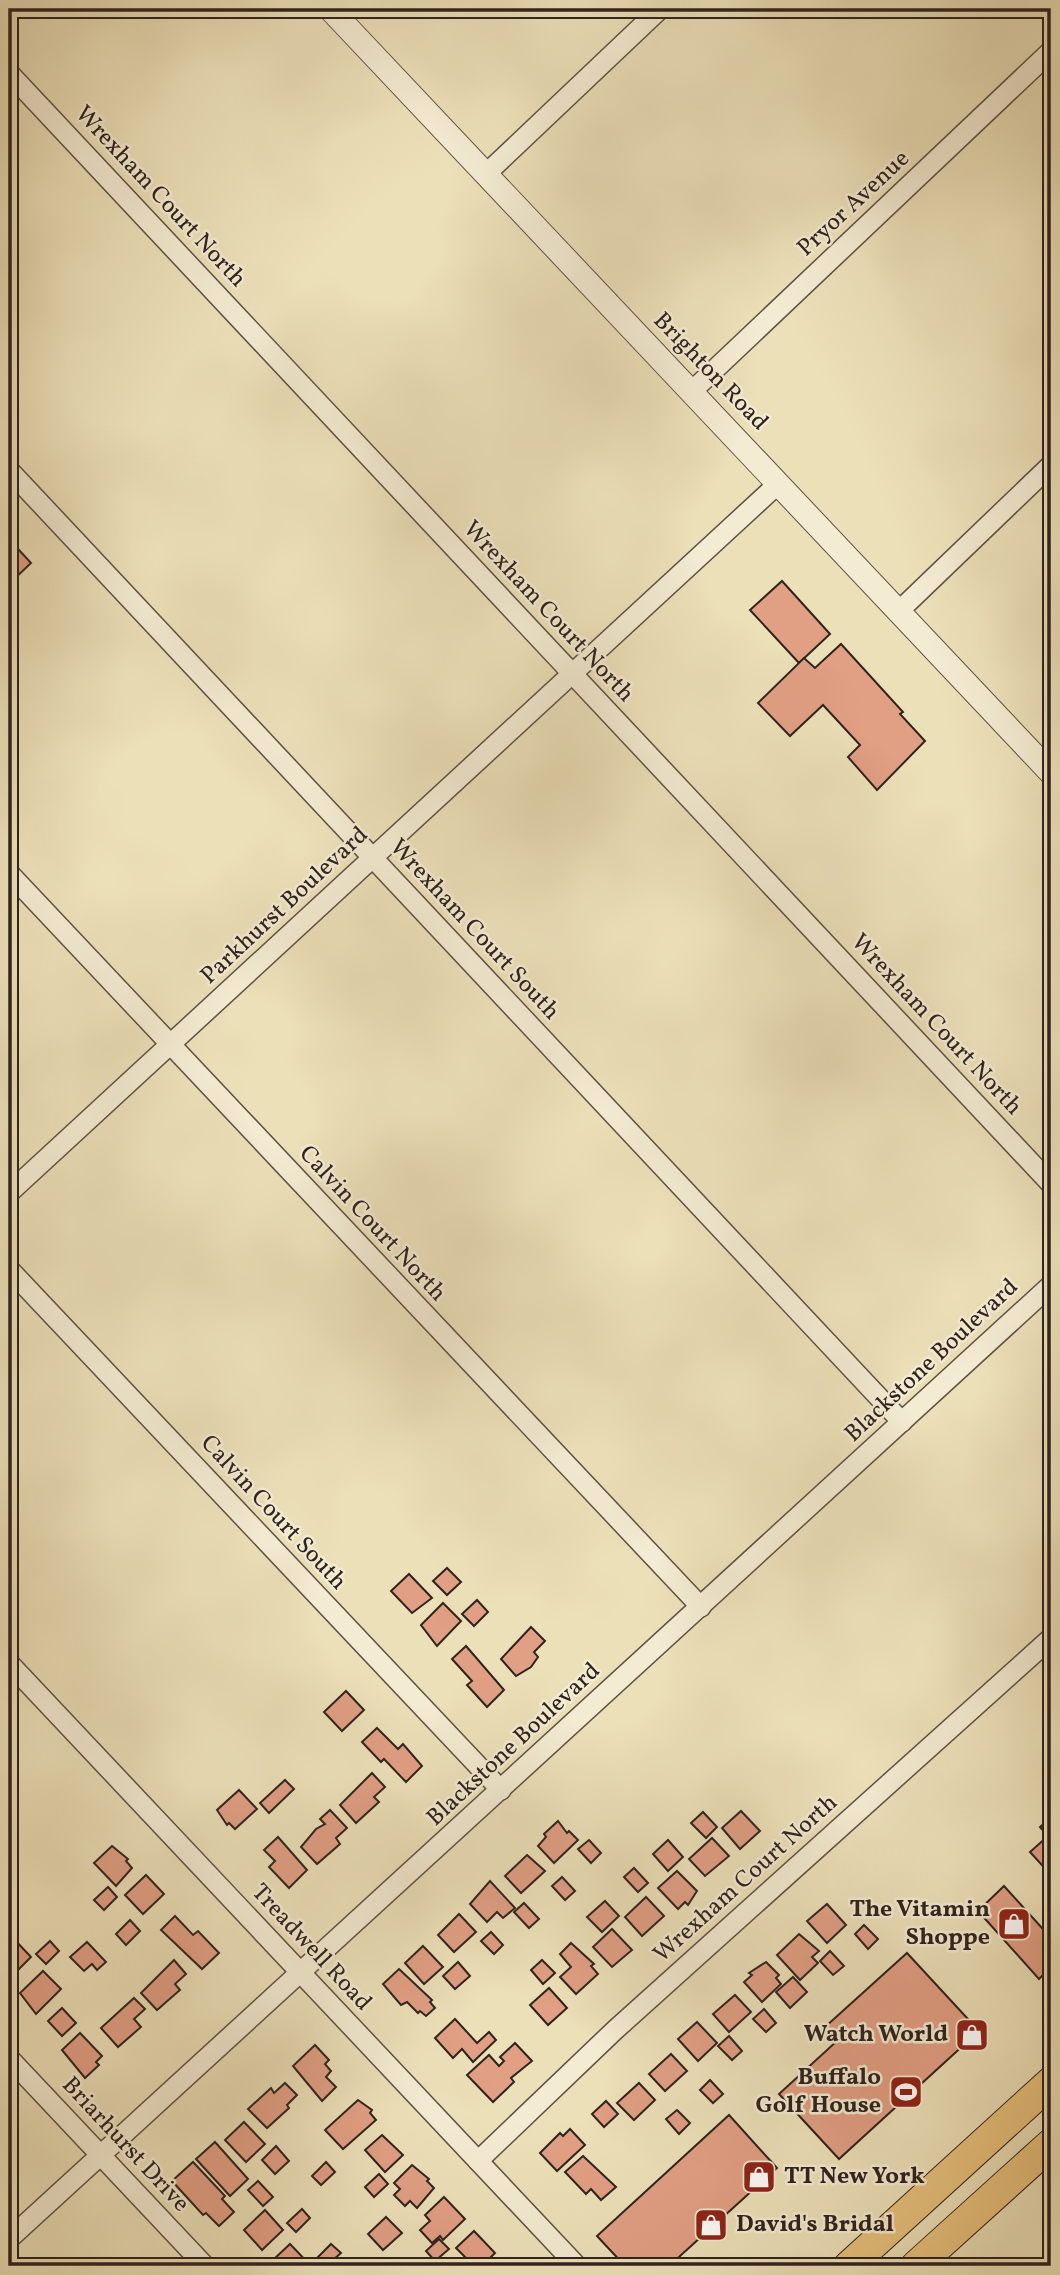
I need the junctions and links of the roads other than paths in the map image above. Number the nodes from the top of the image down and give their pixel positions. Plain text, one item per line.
1 (330, 9) edge
2 (660, 9) edge
3 (1051, 51) edge
4 (9, 73) edge
5 (486, 174) junction
6 (691, 391) junction
7 (1051, 465) edge
8 (9, 470) edge
9 (779, 483) junction
10 (899, 611) junction
11 (572, 674) junction
12 (1051, 773) edge
13 (373, 858) junction
14 (9, 873) edge
15 (171, 1045) junction
16 (1051, 1184) edge
17 (9, 1193) edge
18 (9, 1269) edge
19 (1051, 1285) edge
20 (902, 1422) junction
21 (701, 1607) junction
22 (1051, 1638) edge
23 (9, 1663) edge
24 (501, 1790) junction
25 (301, 1973) junction
26 (9, 2058) edge
27 (1051, 2082) edge
28 (1051, 2144) edge
29 (100, 2155) junction
30 (478, 2161) junction
31 (9, 2239) edge
32 (205, 2266) edge
33 (577, 2266) edge
34 (849, 2266) edge
35 (916, 2266) edge

1 - 5 street, Brighton Road
2 - 5 street
3 - 6 street, Pryor Avenue
4 - 11 street, Wrexham Court North
5 - 6 street, Brighton Road
6 - 9 street, Brighton Road
7 - 10 street
8 - 13 street, Wrexham Court South
9 - 10 street, Brighton Road
9 - 11 street, Parkhurst Boulevard
10 - 12 street, Brighton Road
11 - 13 street, Parkhurst Boulevard
11 - 16 street, Wrexham Court North
13 - 15 street, Parkhurst Boulevard
13 - 20 street, Wrexham Court South
14 - 15 street, Calvin Court North
15 - 17 street, Parkhurst Boulevard
15 - 21 street, Calvin Court North
18 - 24 street, Calvin Court South
19 - 20 street, Blackstone Boulevard
20 - 21 street, Blackstone Boulevard
21 - 24 street, Blackstone Boulevard
22 - 30 street, Wrexham Court North
23 - 25 street, Treadwell Road
24 - 25 street, Blackstone Boulevard
25 - 29 street, Blackstone Boulevard
25 - 30 street, Treadwell Road
26 - 29 street, Briarhurst Drive
27 - 34 main road
28 - 35 main road
29 - 31 street, Blackstone Boulevard
29 - 32 street, Briarhurst Drive
30 - 33 street, Treadwell Road

